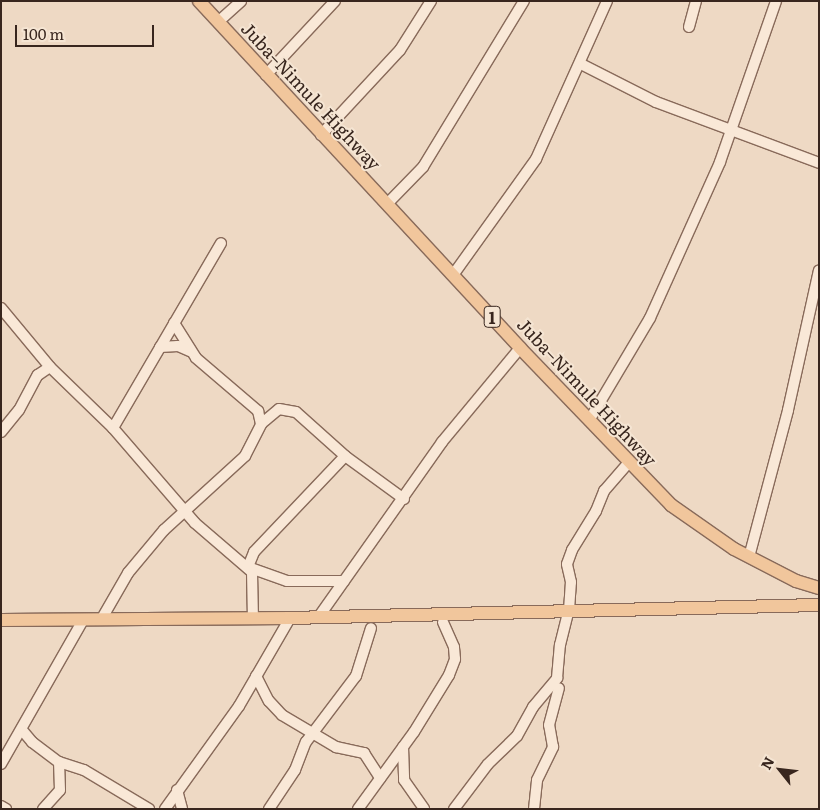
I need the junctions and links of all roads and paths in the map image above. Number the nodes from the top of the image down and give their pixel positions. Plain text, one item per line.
1 (200, 1) edge
2 (241, 1) edge
3 (335, 1) edge
4 (431, 1) edge
5 (524, 1) edge
6 (607, 1) edge
7 (696, 1) edge
8 (776, 1) edge
9 (218, 22) junction
10 (689, 27) dead end
11 (581, 64) junction
12 (266, 75) junction
13 (730, 129) junction
14 (321, 135) junction
15 (819, 162) edge
16 (387, 204) junction
17 (221, 243) dead end
18 (819, 270) edge
19 (453, 275) junction
20 (1, 308) edge
21 (174, 323) junction
22 (160, 347) junction
23 (520, 348) junction
24 (190, 351) junction
25 (50, 368) junction
26 (249, 402) junction
27 (279, 408) junction
28 (590, 419) junction
29 (261, 424) junction
30 (113, 428) junction
31 (1, 432) edge
32 (345, 456) junction
33 (628, 463) junction
34 (404, 499) junction
35 (185, 509) junction
36 (749, 557) junction
37 (248, 567) junction
38 (344, 581) junction
39 (819, 588) edge
40 (819, 605) edge
41 (569, 610) junction
42 (320, 615) junction
43 (253, 618) junction
44 (290, 618) junction
45 (1, 620) edge
46 (83, 620) junction
47 (101, 620) junction
48 (444, 622) dead end
49 (371, 628) dead end
50 (256, 676) junction
51 (560, 688) dead end
52 (22, 730) junction
53 (313, 732) junction
54 (403, 747) junction
55 (59, 762) junction
56 (1, 764) edge
57 (380, 778) junction
58 (177, 790) junction
59 (1, 806) edge
60 (425, 808) edge
61 (6, 809) edge
62 (43, 809) edge
63 (149, 809) edge
64 (165, 809) edge
65 (182, 809) edge
66 (269, 809) edge
67 (358, 809) edge
68 (454, 809) edge
69 (534, 809) edge

1 - 9 main road, Juba–Nimule Highway / 1
2 - 9 street
3 - 12 street
4 - 14 street
5 - 16 street
6 - 11 street
7 - 10 street
8 - 13 street
9 - 12 main road, Juba–Nimule Highway / 1
11 - 13 street
11 - 19 street
12 - 14 main road, Juba–Nimule Highway / 1
13 - 15 street
13 - 28 street
14 - 16 main road, Juba–Nimule Highway / 1
16 - 19 main road, Juba–Nimule Highway / 1
17 - 21 street
18 - 36 street
19 - 23 main road, Juba–Nimule Highway / 1
20 - 25 street
21 - 22 street
21 - 24 street
22 - 24 street
22 - 30 street
23 - 28 main road, Juba–Nimule Highway / 1
23 - 34 street
24 - 26 street
25 - 30 street
25 - 31 street
26 - 27 street
26 - 29 street
27 - 29 street
27 - 32 street
28 - 33 main road, Juba–Nimule Highway / 1
29 - 35 street
30 - 35 street
32 - 34 street
32 - 37 street
33 - 36 main road, Juba–Nimule Highway / 1
33 - 41 street
34 - 38 street
35 - 37 street
35 - 47 street
36 - 39 main road, Juba–Nimule Highway / 1
37 - 38 street
37 - 43 street
38 - 42 street
40 - 41 main road
41 - 42 main road
41 - 68 street
42 - 44 main road
43 - 44 main road
43 - 47 main road
44 - 50 street
45 - 46 main road
46 - 47 main road
46 - 52 street
48 - 54 street
49 - 53 street
50 - 53 street
50 - 58 street
51 - 69 street
52 - 55 street
52 - 56 street
53 - 57 street
53 - 66 street
54 - 57 street
54 - 60 street
55 - 62 street
55 - 63 street
57 - 67 street
58 - 64 street
58 - 65 street
59 - 61 street

